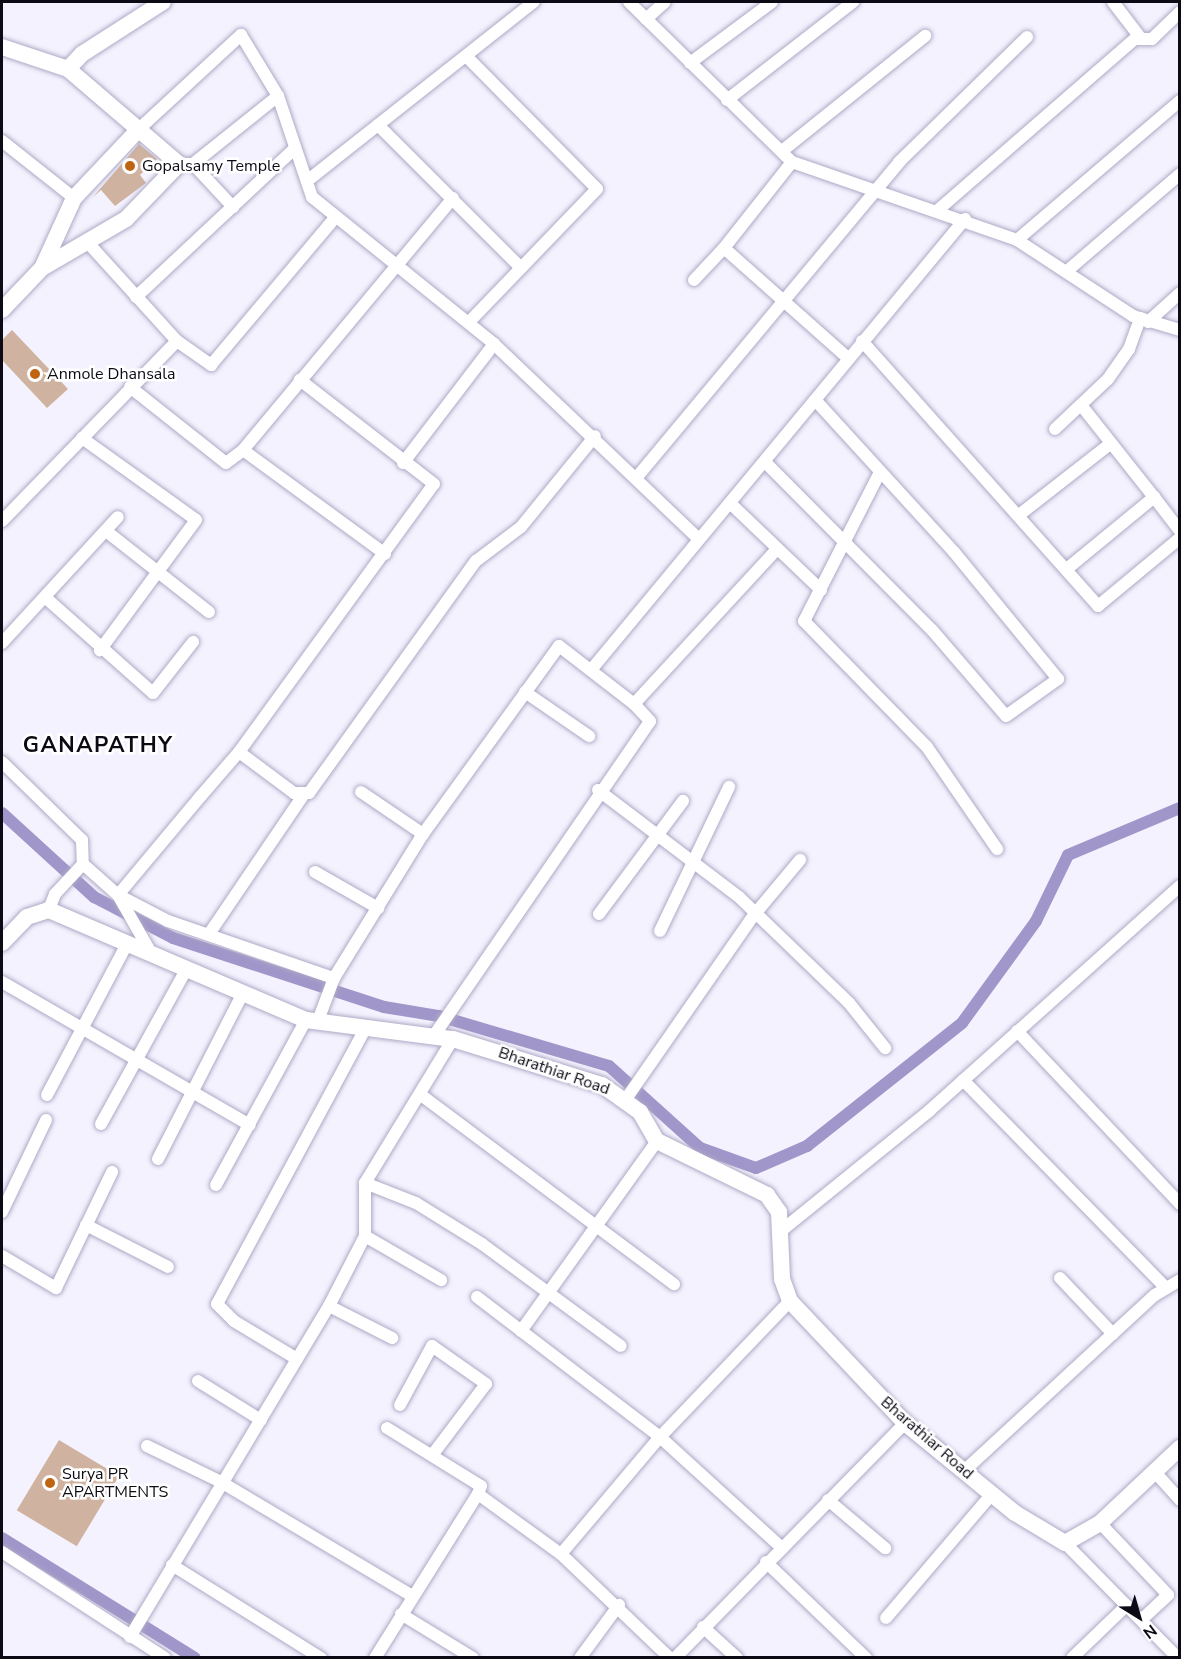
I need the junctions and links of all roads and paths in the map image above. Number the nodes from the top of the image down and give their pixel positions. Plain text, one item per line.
1 (163, 2) edge
2 (534, 2) edge
3 (629, 2) edge
4 (665, 2) edge
5 (772, 2) edge
6 (854, 2) edge
7 (1113, 2) edge
8 (1179, 12) edge
9 (646, 19) junction
10 (925, 36) dead end
11 (1139, 36) junction
12 (1027, 37) dead end
13 (2, 47) edge
14 (467, 57) junction
15 (690, 63) junction
16 (68, 69) junction
17 (278, 96) junction
18 (728, 100) junction
19 (1179, 100) edge
20 (378, 125) junction
21 (139, 129) junction
22 (2, 141) edge
23 (293, 150) junction
24 (782, 151) junction
25 (792, 162) junction
26 (186, 164) junction
27 (1179, 174) edge
28 (307, 181) junction
29 (873, 192) junction
30 (74, 198) junction
31 (453, 198) junction
32 (232, 207) junction
33 (938, 210) junction
34 (334, 219) junction
35 (965, 219) junction
36 (1017, 240) junction
37 (88, 243) junction
38 (723, 248) junction
39 (393, 264) junction
40 (42, 268) junction
41 (521, 268) junction
42 (1067, 271) junction
43 (694, 280) dead end
44 (1179, 292) edge
45 (136, 297) junction
46 (786, 300) junction
47 (2, 310) edge
48 (1144, 320) junction
49 (469, 322) junction
50 (1179, 330) edge
51 (177, 341) junction
52 (862, 341) junction
53 (494, 344) junction
54 (848, 358) junction
55 (300, 380) junction
56 (130, 387) junction
57 (815, 400) junction
58 (1080, 405) junction
59 (1055, 429) dead end
60 (595, 436) junction
61 (82, 438) junction
62 (1110, 444) junction
63 (243, 450) junction
64 (403, 463) junction
65 (766, 463) junction
66 (879, 474) junction
67 (637, 477) junction
68 (1154, 497) junction
69 (730, 503) junction
70 (1019, 515) junction
71 (118, 518) dead end
72 (2, 521) edge
73 (106, 531) junction
74 (1179, 531) edge
75 (698, 537) junction
76 (1179, 538) edge
77 (846, 545) junction
78 (777, 550) junction
79 (385, 554) junction
80 (157, 568) junction
81 (1068, 568) junction
82 (821, 590) junction
83 (46, 598) junction
84 (209, 612) dead end
85 (193, 642) dead end
86 (2, 643) edge
87 (99, 650) junction
88 (591, 670) junction
89 (525, 692) junction
90 (634, 704) junction
91 (589, 736) dead end
92 (239, 752) junction
93 (2, 762) edge
94 (729, 787) dead end
95 (598, 790) junction
96 (361, 792) dead end
97 (302, 797) junction
98 (683, 801) dead end
99 (659, 831) junction
100 (423, 834) junction
101 (998, 849) dead end
102 (800, 860) dead end
103 (695, 861) junction
104 (83, 864) junction
105 (315, 872) dead end
106 (1179, 886) edge
107 (118, 896) junction
108 (378, 908) junction
109 (49, 910) junction
110 (599, 914) dead end
111 (754, 915) junction
112 (660, 931) dead end
113 (210, 934) junction
114 (2, 943) edge
115 (127, 944) junction
116 (151, 953) junction
117 (186, 970) junction
118 (334, 978) junction
119 (2, 982) edge
120 (242, 995) junction
121 (315, 1017) junction
122 (366, 1027) junction
123 (83, 1028) junction
124 (1017, 1030) junction
125 (433, 1036) junction
126 (453, 1040) junction
127 (885, 1048) dead end
128 (133, 1058) junction
129 (963, 1080) junction
130 (192, 1091) junction
131 (47, 1095) dead end
132 (421, 1095) junction
133 (626, 1098) junction
134 (46, 1120) dead end
135 (101, 1124) dead end
136 (250, 1125) junction
137 (657, 1140) junction
138 (158, 1159) dead end
139 (112, 1172) dead end
140 (365, 1183) junction
141 (216, 1185) dead end
142 (1179, 1204) edge
143 (2, 1212) edge
144 (595, 1224) junction
145 (86, 1225) junction
146 (781, 1231) junction
147 (365, 1236) junction
148 (2, 1256) edge
149 (168, 1267) dead end
150 (1060, 1278) dead end
151 (441, 1280) dead end
152 (1179, 1280) edge
153 (674, 1284) dead end
154 (1166, 1288) junction
155 (545, 1292) junction
156 (477, 1297) dead end
157 (790, 1300) junction
158 (329, 1306) junction
159 (521, 1331) junction
160 (1113, 1334) junction
161 (392, 1338) dead end
162 (621, 1346) dead end
163 (297, 1359) junction
164 (198, 1381) dead end
165 (400, 1405) dead end
166 (261, 1420) junction
167 (905, 1423) junction
168 (387, 1428) dead end
169 (660, 1437) junction
170 (147, 1446) dead end
171 (1179, 1448) edge
172 (433, 1454) junction
173 (964, 1471) junction
174 (1154, 1471) junction
175 (221, 1482) junction
176 (478, 1494) junction
177 (992, 1494) junction
178 (828, 1500) junction
179 (1179, 1500) edge
180 (1100, 1523) junction
181 (1065, 1543) junction
182 (781, 1547) junction
183 (885, 1548) dead end
184 (2, 1552) edge
185 (561, 1554) junction
186 (766, 1562) junction
187 (172, 1565) junction
188 (412, 1596) junction
189 (619, 1605) junction
190 (1127, 1605) junction
191 (401, 1614) junction
192 (886, 1618) dead end
193 (1142, 1619) junction
194 (703, 1627) junction
195 (130, 1637) junction
196 (165, 1658) edge
197 (321, 1658) edge
198 (375, 1658) edge
199 (473, 1658) edge
200 (580, 1658) edge
201 (672, 1658) edge
202 (736, 1658) edge
203 (866, 1658) edge
204 (1072, 1658) edge
205 (1178, 1658) edge

1 - 16 main road
2 - 14 street
3 - 9 street
4 - 9 street
5 - 15 street
6 - 18 street
7 - 11 street
8 - 11 street
9 - 15 street
10 - 24 street
11 - 33 street
12 - 29 street
13 - 16 main road
14 - 20 street
14 - 41 street
15 - 18 street
16 - 21 main road
17 - 21 street
17 - 23 street
17 - 26 street
18 - 24 street
19 - 36 street
20 - 28 street
20 - 31 street
21 - 26 main road
21 - 30 main road
22 - 30 street
23 - 28 street
23 - 32 street
24 - 25 street
25 - 29 street
25 - 38 street
26 - 32 street
26 - 37 main road
27 - 42 street
28 - 34 street
29 - 33 street
29 - 46 street
30 - 40 main road
31 - 39 street
31 - 41 street
32 - 45 street
33 - 35 street
34 - 39 street
34 - 51 street
35 - 36 street
35 - 52 street
36 - 42 street
37 - 40 main road
37 - 45 street
38 - 43 street
38 - 46 street
39 - 49 street
39 - 55 street
40 - 47 main road
41 - 49 street
42 - 48 street
44 - 48 street
45 - 51 street
46 - 54 street
46 - 67 street
48 - 50 street
48 - 58 street
49 - 53 street
51 - 56 street
52 - 54 street
52 - 70 street
53 - 60 street
53 - 64 street
54 - 57 street
55 - 63 street
55 - 64 street
56 - 61 street
56 - 63 street
57 - 65 street
57 - 66 street
58 - 59 street
58 - 62 street
60 - 67 street
60 - 97 street
61 - 72 street
61 - 80 street
62 - 68 street
62 - 70 street
63 - 79 street
64 - 79 street
65 - 69 street
65 - 77 street
66 - 77 street
66 - 77 street
67 - 75 street
68 - 74 street
68 - 81 street
69 - 75 street
69 - 78 street
70 - 81 street
71 - 73 street
73 - 80 street
73 - 83 street
75 - 88 street
76 - 81 street
77 - 82 street
78 - 82 street
78 - 90 street
79 - 92 street
80 - 84 street
80 - 87 street
82 - 101 street
83 - 86 street
83 - 87 street
85 - 87 street
88 - 89 street
88 - 90 street
89 - 91 street
89 - 100 street
90 - 95 street
92 - 97 street
92 - 107 street
93 - 104 street
94 - 103 street
95 - 99 street
95 - 125 street
96 - 100 street
97 - 113 street
98 - 99 street
99 - 103 street
99 - 110 street
100 - 108 street
102 - 111 street
103 - 111 street
103 - 112 street
104 - 107 street
104 - 109 street
105 - 108 street
106 - 124 street
107 - 113 street
107 - 116 street
108 - 118 street
109 - 114 main road
109 - 115 main road, Bharathiar Road
111 - 127 street
111 - 133 street
113 - 118 street
115 - 116 main road, Bharathiar Road
115 - 123 street
116 - 117 main road, Bharathiar Road
117 - 120 main road, Bharathiar Road
117 - 128 street
118 - 121 street
119 - 123 street
120 - 121 main road, Bharathiar Road
120 - 130 street
121 - 122 main road, Bharathiar Road
121 - 136 street
122 - 125 main road, Bharathiar Road
122 - 163 street
123 - 128 street
123 - 131 street
124 - 129 street
124 - 142 street
125 - 126 main road, Bharathiar Road
126 - 132 street
126 - 133 main road, Bharathiar Road
128 - 130 street
128 - 135 street
129 - 146 street
129 - 154 street
130 - 136 street
130 - 138 street
132 - 140 street
132 - 144 street
133 - 137 main road, Bharathiar Road
134 - 143 street
136 - 141 street
137 - 144 street
137 - 146 main road, Bharathiar Road
139 - 145 street
140 - 147 street
140 - 155 street
144 - 153 street
144 - 155 street
145 - 148 street
145 - 149 street
146 - 157 main road, Bharathiar Road
147 - 151 street
147 - 158 street
150 - 160 street
152 - 154 street
154 - 160 street
155 - 159 street
155 - 162 street
156 - 159 street
157 - 167 main road, Bharathiar Road
157 - 169 street
158 - 161 street
158 - 163 street
159 - 169 street
160 - 173 street
163 - 166 street
164 - 166 street
165 - 172 street
166 - 175 street
167 - 173 main road, Bharathiar Road
167 - 178 street
168 - 172 street
169 - 182 street
169 - 185 street
170 - 175 street
171 - 174 main road
172 - 176 street
173 - 177 main road, Bharathiar Road
174 - 179 street
174 - 180 main road
175 - 187 street
175 - 188 street
176 - 185 street
176 - 188 street
177 - 181 main road, Bharathiar Road
177 - 192 street
178 - 182 street
178 - 183 street
180 - 181 main road
180 - 193 street
181 - 190 street
182 - 186 street
184 - 195 street
185 - 189 street
186 - 194 street
186 - 203 street
187 - 195 street
187 - 197 street
188 - 191 street
189 - 200 street
189 - 201 street
190 - 193 street
190 - 204 street
191 - 198 street
191 - 199 street
193 - 205 street
194 - 201 street
194 - 202 street
195 - 196 street

